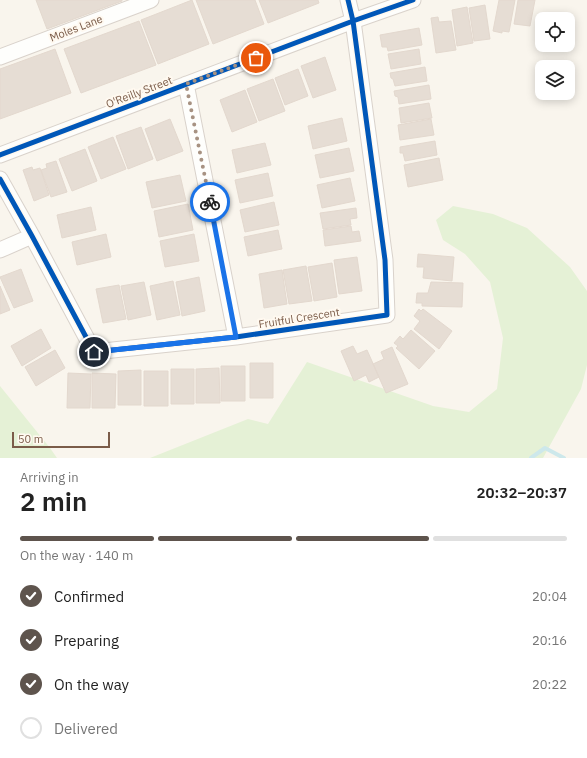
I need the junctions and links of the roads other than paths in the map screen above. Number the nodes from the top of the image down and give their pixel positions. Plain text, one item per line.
1 (151, 0) edge
2 (348, 0) edge
3 (413, 0) edge
4 (353, 21) junction
5 (0, 57) edge
6 (186, 84) junction
7 (0, 155) edge
8 (0, 180) edge
9 (32, 236) junction
10 (0, 250) edge
11 (236, 337) junction

1 - 5 street, Moles Lane
2 - 4 street, Fruitful Crescent
3 - 4 street, O'Reilly Street
4 - 6 street, O'Reilly Street
4 - 11 street, Fruitful Crescent
6 - 7 street, O'Reilly Street
6 - 11 street
8 - 9 street, Fruitful Crescent
9 - 10 street
9 - 11 street, Fruitful Crescent

